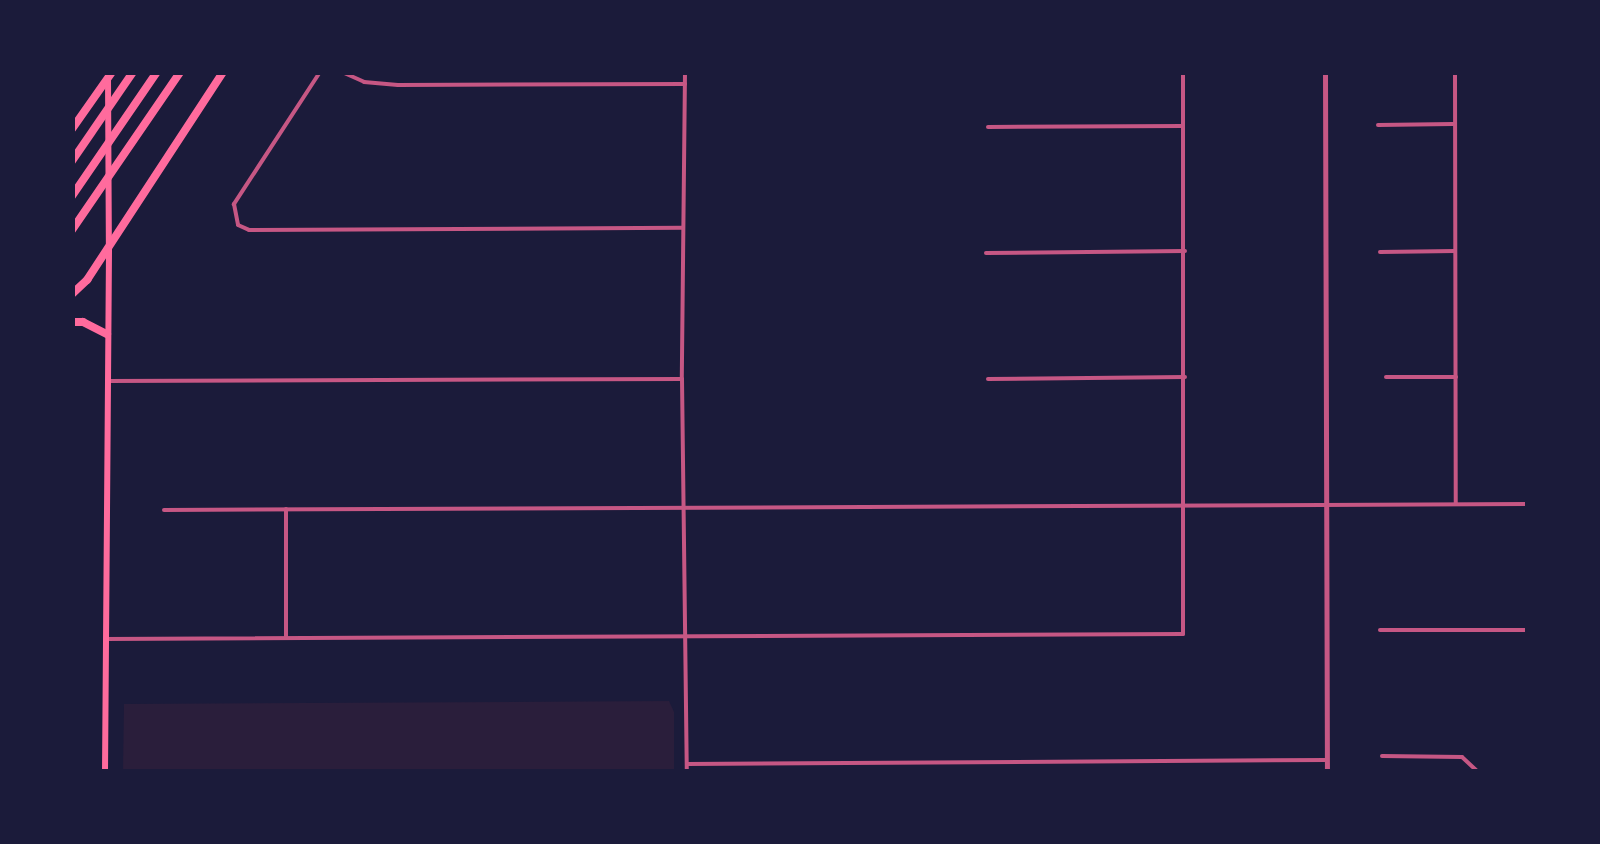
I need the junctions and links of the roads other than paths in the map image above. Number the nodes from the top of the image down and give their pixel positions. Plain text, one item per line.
1 (110, 72) edge
2 (157, 72) edge
3 (180, 72) edge
4 (223, 72) edge
5 (320, 72) edge
6 (342, 72) edge
7 (684, 72) edge
8 (1182, 72) edge
9 (1325, 72) edge
10 (1455, 72) edge
11 (131, 76) edge
12 (684, 84) junction
13 (1455, 124) junction
14 (1378, 125) dead end
15 (988, 126) dead end
16 (1182, 126) junction
17 (72, 129) edge
18 (72, 161) edge
19 (72, 196) edge
20 (683, 228) junction
21 (72, 230) edge
22 (108, 246) junction
23 (1455, 250) junction
24 (1185, 251) junction
25 (986, 252) dead end
26 (1380, 252) dead end
27 (72, 294) edge
28 (72, 322) edge
29 (108, 334) junction
30 (1185, 377) junction
31 (1386, 378) dead end
32 (1456, 378) junction
33 (682, 379) junction
34 (988, 379) dead end
35 (107, 381) junction
36 (1456, 503) junction
37 (1327, 504) junction
38 (1528, 504) edge
39 (1183, 505) junction
40 (683, 508) junction
41 (286, 509) junction
42 (164, 510) dead end
43 (1380, 630) dead end
44 (1528, 630) edge
45 (286, 637) junction
46 (684, 637) junction
47 (105, 638) junction
48 (1382, 756) dead end
49 (1327, 760) junction
50 (834, 762) junction
51 (687, 768) edge
52 (105, 772) edge
53 (834, 772) edge
54 (1328, 772) edge
55 (1478, 772) edge

1 - 17 highway
1 - 22 main road
2 - 19 highway
3 - 21 highway
4 - 22 highway
5 - 20 street
6 - 12 street
7 - 12 street
8 - 16 street
9 - 37 street
10 - 13 street
11 - 18 highway
12 - 20 street
13 - 14 street
13 - 23 street
15 - 16 street
16 - 24 street
20 - 33 street
22 - 27 highway
22 - 29 main road
23 - 26 street
23 - 32 street
24 - 25 street
24 - 30 street
28 - 29 highway
29 - 35 main road
30 - 34 street
30 - 39 street
31 - 32 street
32 - 36 street
33 - 35 street
33 - 40 street
35 - 47 main road
36 - 37 street
36 - 38 street
37 - 39 street
37 - 49 street
39 - 40 street
39 - 46 street
40 - 41 street
40 - 46 street
41 - 42 street
41 - 45 street
43 - 44 street
45 - 46 street
45 - 47 street
46 - 51 street
47 - 52 main road
48 - 55 street
49 - 50 street
49 - 54 street
50 - 51 street
50 - 53 street

